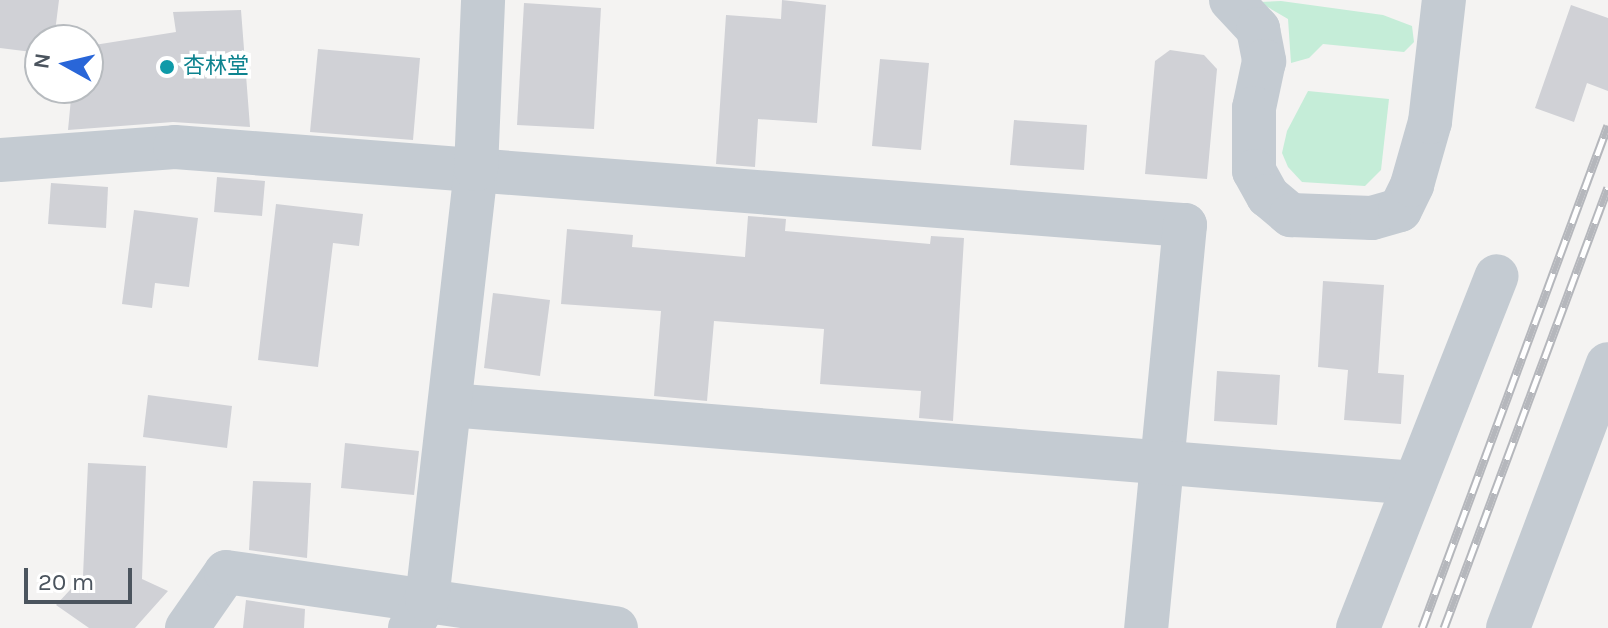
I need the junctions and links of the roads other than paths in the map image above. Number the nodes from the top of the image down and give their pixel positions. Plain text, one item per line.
1 (483, 0) edge
2 (1231, 0) edge
3 (1444, 0) edge
4 (0, 160) edge
5 (476, 169) junction
6 (1497, 276) dead end
7 (1608, 364) edge
8 (450, 405) junction
9 (1162, 460) junction
10 (1415, 483) junction
11 (418, 614) edge
12 (187, 628) edge
13 (616, 628) edge
14 (1146, 628) edge
15 (1358, 628) edge
16 (1508, 628) edge

1 - 5 street
2 - 3 street
4 - 5 street
5 - 8 street
5 - 9 street
6 - 10 street
7 - 16 street
8 - 9 street
8 - 11 street
9 - 10 street
9 - 14 street
10 - 15 street
11 - 12 street
11 - 13 street

